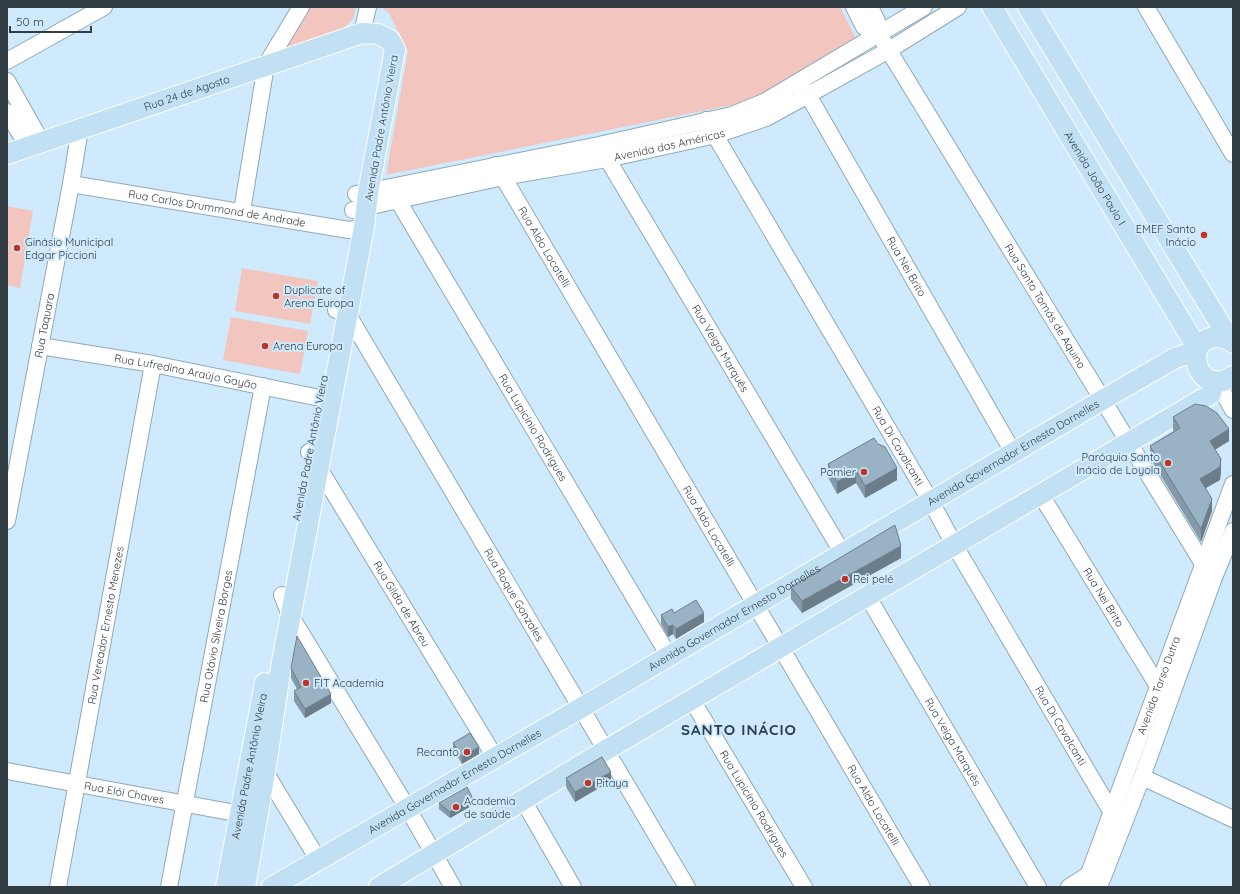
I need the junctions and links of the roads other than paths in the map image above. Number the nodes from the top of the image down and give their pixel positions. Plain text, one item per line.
1 (104, 7) edge
2 (301, 7) edge
3 (368, 7) edge
4 (854, 7) edge
5 (870, 7) edge
6 (924, 7) edge
7 (958, 7) edge
8 (992, 7) edge
9 (1028, 7) edge
10 (1146, 7) edge
11 (878, 33) junction
12 (364, 34) junction
13 (889, 50) junction
14 (7, 61) edge
15 (266, 66) junction
16 (7, 82) edge
17 (797, 82) junction
18 (808, 95) junction
19 (7, 112) edge
20 (706, 120) junction
21 (80, 129) junction
22 (716, 135) junction
23 (35, 145) junction
24 (603, 152) junction
25 (7, 154) edge
26 (1233, 154) edge
27 (499, 171) junction
28 (71, 184) junction
29 (397, 199) junction
30 (361, 201) junction
31 (242, 211) junction
32 (356, 228) junction
33 (342, 312) junction
34 (1232, 342) edge
35 (40, 346) junction
36 (1198, 350) junction
37 (153, 364) junction
38 (1221, 380) edge
39 (262, 386) junction
40 (326, 397) junction
41 (1104, 399) junction
42 (1233, 410) edge
43 (1128, 443) junction
44 (1013, 452) junction
45 (314, 460) junction
46 (11, 482) edge
47 (1233, 484) edge
48 (1041, 495) junction
49 (930, 500) junction
50 (7, 521) edge
51 (1233, 532) edge
52 (954, 546) junction
53 (842, 552) junction
54 (1204, 566) junction
55 (1213, 580) junction
56 (282, 596) junction
57 (868, 597) junction
58 (754, 605) junction
59 (290, 615) junction
60 (780, 649) junction
61 (669, 656) junction
62 (1158, 686) junction
63 (1174, 692) junction
64 (692, 700) junction
65 (582, 708) junction
66 (606, 750) junction
67 (495, 757) junction
68 (7, 771) edge
69 (265, 772) junction
70 (1142, 777) junction
71 (77, 784) junction
72 (523, 800) junction
73 (185, 804) junction
74 (408, 809) junction
75 (1112, 813) junction
76 (240, 814) junction
77 (1233, 819) edge
78 (434, 855) junction
79 (319, 861) junction
80 (1096, 883) edge
81 (58, 887) edge
82 (169, 887) edge
83 (226, 887) edge
84 (245, 887) edge
85 (272, 887) edge
86 (379, 887) edge
87 (452, 887) edge
88 (573, 887) edge
89 (687, 887) edge
90 (804, 887) edge
91 (922, 887) edge
92 (1038, 887) edge
93 (1069, 887) edge

1 - 14 street
2 - 15 street
3 - 12 street
4 - 11 street
5 - 11 street
6 - 11 street, Avenida das Américas
7 - 13 street, Avenida das Américas
8 - 36 main road, Avenida João Paulo I
9 - 34 main road
10 - 26 street
11 - 13 street, Rua Santo Tomás de Aquino
11 - 17 street, Avenida das Américas
12 - 15 main road, Rua 24 de Agosto
12 - 30 main road, Avenida Padre Antônio Vieira
13 - 18 street, Avenida das Américas
13 - 41 street, Rua Santo Tomás de Aquino
15 - 21 main road, Rua 24 de Agosto
15 - 31 street
16 - 23 street
17 - 18 street, Rua Nei Brito
17 - 20 street, Avenida das Américas
18 - 22 street, Avenida das Américas
18 - 44 street, Rua Nei Brito
19 - 23 street
20 - 22 street, Rua Di Cavalcanti
20 - 24 street, Avenida das Américas
21 - 23 main road, Rua 24 de Agosto
21 - 28 street, Rua Taquara
22 - 24 street, Avenida das Américas
22 - 49 street, Rua Di Cavalcanti
23 - 25 main road, Rua 24 de Agosto
24 - 27 street, Avenida das Américas
24 - 53 street, Rua Veiga Marquês
27 - 29 street, Avenida das Américas
27 - 30 street, Avenida das Américas
27 - 58 street, Rua Aldo Locatelli
28 - 31 street, Rua Carlos Drummond de Andrade
28 - 35 street, Rua Taquara
29 - 30 street, Avenida das Américas
29 - 61 street, Rua Lupicínio Rodrigues
30 - 32 main road, Avenida Padre Antônio Vieira
31 - 32 street, Rua Carlos Drummond de Andrade
32 - 33 main road, Avenida Padre Antônio Vieira
33 - 40 main road, Avenida Padre Antônio Vieira
33 - 65 street, Rua Roque Gonzales
34 - 36 main road, Avenida Governador Ernesto Dornelles
35 - 37 street, Rua Lufredina Araújo Gayão
35 - 46 street, Rua Taquara
36 - 38 main road
36 - 41 main road, Avenida Governador Ernesto Dornelles
37 - 39 street, Rua Lufredina Araújo Gayão
37 - 71 street, Rua Vereador Ernesto Menezes
38 - 42 street
38 - 43 main road
39 - 40 street, Rua Lufredina Araújo Gayão
39 - 73 street, Rua Otávio Silveira Borges
40 - 45 main road, Avenida Padre Antônio Vieira
41 - 43 street, Rua Santo Tomás de Aquino
41 - 44 main road, Avenida Governador Ernesto Dornelles
43 - 48 main road
43 - 54 street, Rua Santo Tomás de Aquino
44 - 49 main road, Avenida Governador Ernesto Dornelles
45 - 56 main road, Avenida Padre Antônio Vieira
45 - 59 main road, Avenida Padre Antônio Vieira
45 - 67 street, Rua Gilda de Abreu
46 - 50 street, Rua Taquara
47 - 54 street, Avenida Tarso Dutra
48 - 52 main road
48 - 62 street, Rua Nei Brito
49 - 52 street, Rua Di Cavalcanti
49 - 53 main road, Avenida Governador Ernesto Dornelles
51 - 55 street, Avenida Tarso Dutra
52 - 57 main road
52 - 75 street, Rua Di Cavalcanti
53 - 58 main road, Avenida Governador Ernesto Dornelles
54 - 55 street, Rua Santo Tomás de Aquino
54 - 62 street, Avenida Tarso Dutra
55 - 63 street, Avenida Tarso Dutra
56 - 59 street
56 - 76 main road, Avenida Padre Antônio Vieira
57 - 60 main road
57 - 92 street, Rua Veiga Marquês
58 - 60 street, Rua Aldo Locatelli
58 - 61 main road, Avenida Governador Ernesto Dornelles
59 - 69 main road, Avenida Padre Antônio Vieira
59 - 74 street
60 - 64 main road
60 - 91 street, Rua Aldo Locatelli
61 - 65 main road, Avenida Governador Ernesto Dornelles
62 - 63 street
62 - 75 street, Avenida Tarso Dutra
63 - 70 street, Avenida Tarso Dutra
64 - 66 main road
64 - 90 street, Rua Lupicínio Rodrigues
65 - 66 street, Rua Roque Gonzales
65 - 67 main road, Avenida Governador Ernesto Dornelles
66 - 72 main road
66 - 89 street, Rua Roque Gonzales
67 - 74 main road, Avenida Governador Ernesto Dornelles
68 - 71 street, Rua Elói Chaves
69 - 79 street
69 - 84 main road, Avenida Padre Antônio Vieira
70 - 77 street
70 - 80 street, Avenida Tarso Dutra
71 - 73 street, Rua Elói Chaves
71 - 81 street, Rua Vereador Ernesto Menezes
72 - 78 main road
72 - 88 street
73 - 76 street, Rua Elói Chaves
73 - 82 street, Rua Otávio Silveira Borges
74 - 78 street
74 - 79 main road, Avenida Governador Ernesto Dornelles
75 - 80 street, Avenida Tarso Dutra
76 - 83 main road, Avenida Padre Antônio Vieira
78 - 86 main road
78 - 87 street
79 - 85 main road, Avenida Governador Ernesto Dornelles
80 - 93 street

